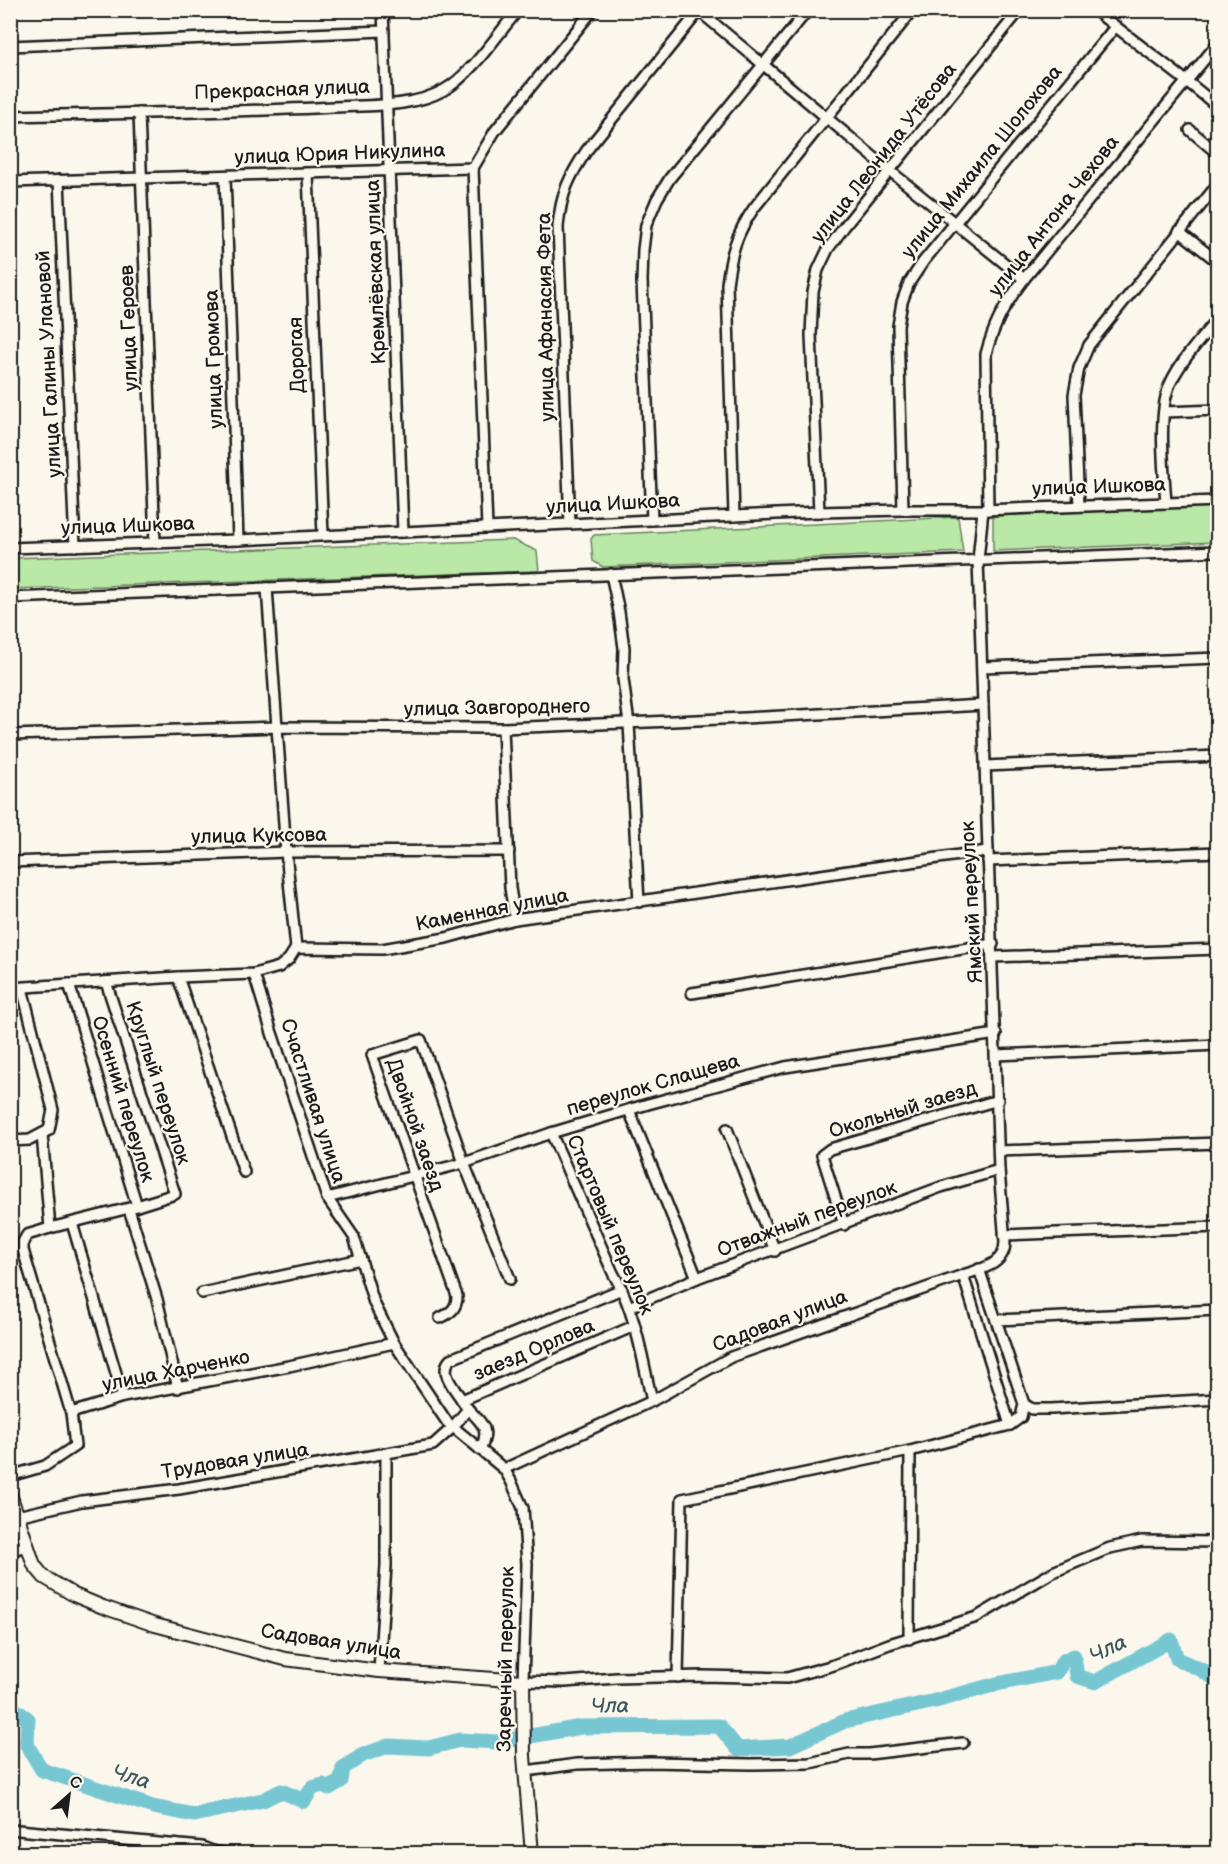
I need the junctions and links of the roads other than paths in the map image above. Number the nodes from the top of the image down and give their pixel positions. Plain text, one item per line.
1 (383, 10) edge
2 (518, 10) edge
3 (593, 10) edge
4 (807, 10) edge
5 (913, 10) edge
6 (1020, 10) edge
7 (1095, 10) edge
8 (699, 11) edge
9 (1116, 27) junction
10 (384, 31) junction
11 (1218, 43) edge
12 (10, 46) edge
13 (764, 66) junction
14 (1187, 80) junction
15 (388, 104) junction
16 (1218, 107) edge
17 (139, 112) junction
18 (10, 116) edge
19 (827, 117) junction
20 (1190, 130) dead end
21 (1218, 154) edge
22 (474, 168) junction
23 (889, 170) junction
24 (391, 171) junction
25 (308, 174) junction
26 (225, 176) junction
27 (141, 177) junction
28 (59, 180) junction
29 (10, 182) edge
30 (1218, 184) edge
31 (953, 222) junction
32 (1179, 231) junction
33 (1218, 262) edge
34 (1024, 279) junction
35 (1218, 318) edge
36 (1218, 410) edge
37 (1164, 412) junction
38 (1218, 501) edge
39 (1166, 503) junction
40 (1079, 506) junction
41 (903, 510) junction
42 (985, 510) junction
43 (819, 512) junction
44 (734, 516) junction
45 (652, 520) junction
46 (570, 524) junction
47 (487, 528) junction
48 (403, 532) junction
49 (322, 535) junction
50 (238, 540) junction
51 (155, 543) junction
52 (75, 546) junction
53 (10, 548) edge
54 (1218, 551) edge
55 (978, 560) junction
56 (611, 574) junction
57 (267, 588) junction
58 (10, 598) edge
59 (1218, 657) edge
60 (983, 667) junction
61 (983, 705) junction
62 (629, 724) junction
63 (277, 727) junction
64 (503, 728) junction
65 (10, 735) edge
66 (1218, 756) edge
67 (985, 765) junction
68 (509, 850) junction
69 (286, 852) junction
70 (1218, 852) edge
71 (988, 856) junction
72 (10, 862) edge
73 (639, 902) junction
74 (515, 920) junction
75 (993, 944) junction
76 (296, 948) junction
77 (1218, 949) edge
78 (993, 957) junction
79 (254, 974) junction
80 (178, 976) junction
81 (106, 982) junction
82 (69, 984) junction
83 (10, 988) edge
84 (22, 988) junction
85 (692, 993) dead end
86 (996, 1034) junction
87 (1218, 1045) edge
88 (996, 1055) junction
89 (998, 1100) junction
90 (628, 1110) junction
91 (727, 1129) dead end
92 (551, 1133) junction
93 (42, 1134) junction
94 (10, 1141) edge
95 (1218, 1143) edge
96 (999, 1151) junction
97 (464, 1163) junction
98 (999, 1170) junction
99 (244, 1172) dead end
100 (413, 1177) junction
101 (327, 1198) junction
102 (133, 1207) junction
103 (72, 1223) junction
104 (844, 1225) junction
105 (1218, 1227) edge
106 (50, 1228) junction
107 (1005, 1239) junction
108 (775, 1251) junction
109 (361, 1259) junction
110 (979, 1269) junction
111 (963, 1275) junction
112 (697, 1278) junction
113 (510, 1279) dead end
114 (622, 1289) junction
115 (202, 1293) dead end
116 (629, 1307) junction
117 (1218, 1310) edge
118 (440, 1318) dead end
119 (996, 1320) junction
120 (634, 1326) junction
121 (394, 1343) junction
122 (178, 1388) junction
123 (123, 1397) junction
124 (1218, 1399) edge
125 (652, 1401) junction
126 (465, 1404) junction
127 (1024, 1404) junction
128 (71, 1413) junction
129 (1010, 1425) junction
130 (452, 1428) junction
131 (480, 1450) junction
132 (910, 1451) junction
133 (386, 1455) junction
134 (504, 1469) junction
135 (10, 1476) edge
136 (10, 1494) edge
137 (17, 1516) junction
138 (1218, 1542) edge
139 (26, 1546) junction
140 (10, 1551) edge
141 (909, 1639) junction
142 (379, 1671) junction
143 (678, 1677) junction
144 (523, 1681) junction
145 (963, 1743) dead end
146 (526, 1771) junction
147 (18, 1830) dead end
148 (229, 1854) edge
149 (532, 1854) edge

1 - 10 street, Кремлёвская улица
2 - 15 street, Прекрасная улица
3 - 22 street, улица Юрия Никулина
4 - 13 street
5 - 19 street
6 - 23 street, улица Леонида Утёсова
7 - 9 street
8 - 13 street
8 - 46 street, улица Афанасия Фета
9 - 14 street
9 - 31 street, улица Михаила Шолохова
10 - 12 street
10 - 15 street, Кремлёвская улица
11 - 14 street, улица Антона Чехова
13 - 19 street
13 - 45 street
14 - 16 street
14 - 34 street, улица Антона Чехова
15 - 17 street, Прекрасная улица
15 - 24 street, Кремлёвская улица
17 - 18 street, Прекрасная улица
17 - 27 street, улица Героев
19 - 23 street
19 - 44 street
20 - 21 street
22 - 24 street, улица Юрия Никулина
22 - 47 street
23 - 31 street
23 - 43 street, улица Леонида Утёсова
24 - 25 street, улица Юрия Никулина
24 - 48 street, Кремлёвская улица
25 - 26 street, улица Юрия Никулина
25 - 49 street, Дорогая
26 - 27 street, улица Юрия Никулина
26 - 50 street, улица Громова
27 - 28 street, улица Юрия Никулина
27 - 51 street, улица Героев
28 - 29 street, улица Юрия Никулина
28 - 52 street, улица Галины Улановой
30 - 32 street
31 - 34 street
31 - 41 street, улица Михаила Шолохова
32 - 33 street
32 - 40 street
34 - 42 street, улица Антона Чехова
35 - 37 street
36 - 37 street
37 - 39 street
38 - 39 street, улица Ишкова
39 - 40 street, улица Ишкова
40 - 42 street, улица Ишкова
41 - 42 street, улица Ишкова
41 - 43 street, улица Ишкова
42 - 55 street, улица Антона Чехова
43 - 44 street, улица Ишкова
44 - 45 street, улица Ишкова
45 - 46 street, улица Ишкова
46 - 47 street, улица Ишкова
47 - 48 street, улица Ишкова
48 - 49 street, улица Ишкова
49 - 50 street, улица Ишкова
50 - 51 street, улица Ишкова
51 - 52 street, улица Ишкова
52 - 53 street, улица Ишкова
54 - 55 street
55 - 56 street
55 - 60 street, Ямский переулок
56 - 57 street
56 - 62 street
57 - 58 street
57 - 63 street
59 - 60 street
60 - 61 street, Ямский переулок
61 - 62 street, улица Завгороднего
61 - 67 street, Ямский переулок
62 - 64 street, улица Завгороднего
62 - 73 street
63 - 64 street, улица Завгороднего
63 - 65 street, улица Завгороднего
63 - 69 street
64 - 68 street
66 - 67 street
67 - 71 street, Ямский переулок
68 - 69 street, улица Куксова
68 - 74 street
69 - 72 street, улица Куксова
69 - 76 street
70 - 71 street, Каменная улица
71 - 73 street, Каменная улица
71 - 75 street, Ямский переулок
73 - 74 street, Каменная улица
74 - 76 street, Каменная улица
75 - 78 street, Ямский переулок
75 - 85 street
76 - 79 street
77 - 78 street
78 - 86 street, Ямский переулок
79 - 80 street
79 - 101 street, Счастливая улица
80 - 81 street
80 - 99 street
81 - 82 street
81 - 102 street, Круглый переулок
82 - 84 street
82 - 102 street, Осенний переулок
83 - 84 street
84 - 93 street
86 - 88 street, Ямский переулок
86 - 90 street, переулок Слащева
87 - 88 street
88 - 89 street, Ямский переулок
89 - 96 street, Ямский переулок
89 - 104 street, Окольный заезд
90 - 92 street, переулок Слащева
90 - 112 street
91 - 108 street
92 - 97 street, переулок Слащева
92 - 114 street, Стартовый переулок
93 - 94 street
93 - 106 street
95 - 96 street
96 - 98 street, Ямский переулок
97 - 100 street, переулок Слащева
97 - 100 street, Двойной заезд
97 - 113 street, Двойной заезд
98 - 104 street, Отважный переулок
98 - 107 street, Ямский переулок
100 - 101 street, переулок Слащева
100 - 118 street, Двойной заезд
101 - 109 street, Счастливая улица
102 - 103 street, Осенний переулок
102 - 122 street
103 - 106 street, Осенний переулок
103 - 123 street
104 - 108 street, Отважный переулок
105 - 107 street
106 - 128 street
107 - 110 street, Садовая улица
108 - 112 street, Отважный переулок
109 - 115 street
109 - 121 street, Счастливая улица
110 - 111 street, Садовая улица
110 - 119 street
111 - 125 street, Садовая улица
111 - 129 street
112 - 116 street, Отважный переулок
114 - 116 street, Стартовый переулок
114 - 126 street, заезд Орлова
116 - 120 street, Стартовый переулок
117 - 119 street
119 - 127 street
120 - 125 street, Стартовый переулок
120 - 126 street, заезд Орлова
121 - 122 street, улица Харченко
121 - 130 street, Счастливая улица
122 - 123 street, улица Харченко
123 - 128 street, улица Харченко
124 - 127 street
125 - 134 street, Садовая улица
126 - 130 street, Трудовая улица
126 - 131 street
127 - 129 street
128 - 135 street
129 - 132 street
130 - 131 street, Счастливая улица
130 - 133 street, Трудовая улица
131 - 134 street, Счастливая улица
132 - 141 street
132 - 143 street
133 - 137 street, Трудовая улица
133 - 142 street
134 - 144 street, Заречный переулок
136 - 137 street, Садовая улица
137 - 139 street, Садовая улица
138 - 141 street, Садовая улица
139 - 140 street
139 - 142 street, Садовая улица
141 - 143 street, Садовая улица
142 - 144 street, Садовая улица
143 - 144 street, Садовая улица
144 - 146 street, Заречный переулок
145 - 146 street
146 - 149 street, Заречный переулок
147 - 148 street

